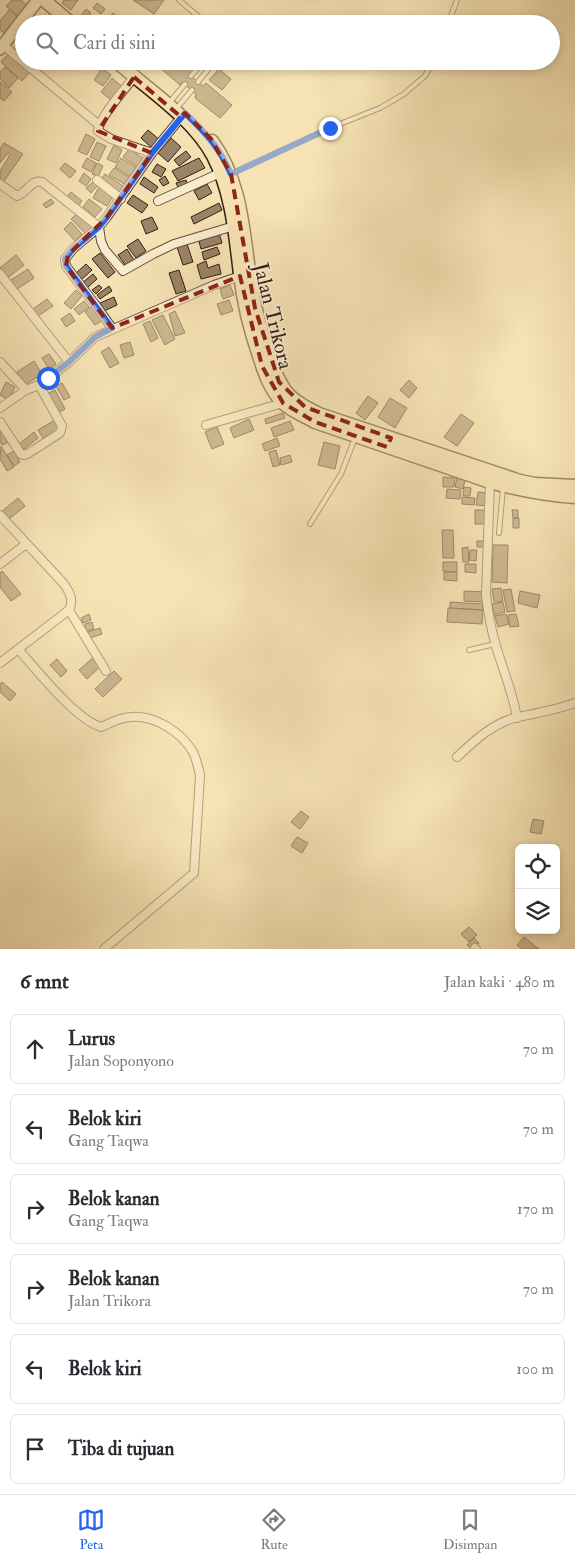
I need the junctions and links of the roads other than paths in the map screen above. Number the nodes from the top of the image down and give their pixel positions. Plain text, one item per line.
1 (38, 0) edge
2 (44, 0) edge
3 (51, 0) edge
4 (179, 0) edge
5 (457, 0) edge
6 (26, 15) edge
7 (62, 15) edge
8 (68, 15) edge
9 (197, 15) edge
10 (451, 15) edge
11 (15, 29) edge
12 (1, 47) edge
13 (15, 58) edge
14 (29, 70) edge
15 (128, 70) edge
16 (131, 70) edge
17 (196, 70) edge
18 (208, 70) edge
19 (428, 70) edge
20 (135, 75) junction
21 (191, 76) dead end
22 (198, 82) dead end
23 (185, 84) dead end
24 (192, 90) dead end
25 (176, 109) junction
26 (98, 126) junction
27 (152, 153) junction
28 (225, 173) junction
29 (97, 180) dead end
30 (0, 184) edge
31 (120, 199) junction
32 (158, 201) dead end
33 (234, 226) junction
34 (99, 227) junction
35 (0, 274) edge
36 (240, 276) junction
37 (112, 328) junction
38 (0, 362) edge
39 (69, 362) junction
40 (39, 385) junction
41 (26, 390) junction
42 (283, 403) junction
43 (0, 408) edge
44 (0, 422) edge
45 (206, 425) dead end
46 (356, 436) junction
47 (389, 442) junction
48 (490, 482) junction
49 (503, 486) junction
50 (575, 486) edge
51 (575, 497) edge
52 (0, 515) edge
53 (310, 524) dead end
54 (499, 534) dead end
55 (26, 544) junction
56 (0, 564) edge
57 (69, 610) junction
58 (495, 644) junction
59 (18, 649) junction
60 (469, 650) dead end
61 (0, 663) edge
62 (106, 671) dead end
63 (575, 703) edge
64 (517, 718) junction
65 (457, 757) dead end
66 (104, 949) edge

1 - 6 street
2 - 7 main road
3 - 8 main road
4 - 9 lane
5 - 10 lane
11 - 12 street
12 - 13 street
14 - 26 street
15 - 20 main road, Jalan Trikora
16 - 20 main road, Jalan Trikora
17 - 21 lane
18 - 22 lane
19 - 28 lane
20 - 25 main road, Jalan Trikora
20 - 26 street
23 - 25 lane
24 - 25 lane
25 - 27 street
25 - 28 main road, Jalan Trikora
26 - 27 street
27 - 31 street
28 - 32 street
28 - 33 main road, Jalan Trikora
28 - 47 main road, Jalan Trikora
29 - 31 street
30 - 34 street
31 - 34 street
33 - 34 street
33 - 36 main road, Jalan Trikora
34 - 37 street
35 - 39 street
36 - 37 street
36 - 42 main road, Jalan Trikora
37 - 39 street
38 - 41 street
39 - 40 street
40 - 41 street
40 - 44 street
41 - 43 street
42 - 45 street
42 - 46 main road, Jalan Trikora
46 - 47 main road, Jalan Trikora
46 - 53 lane
47 - 48 main road, Jalan Trikora
47 - 50 main road, Jalan Trikora
48 - 49 main road, Jalan Trikora
48 - 58 street
49 - 51 main road, Jalan Trikora
49 - 54 lane
52 - 55 street
55 - 56 street
55 - 57 street
57 - 59 street
57 - 62 street
58 - 60 lane
58 - 64 street
59 - 61 street
59 - 66 street
63 - 64 street
64 - 65 street

